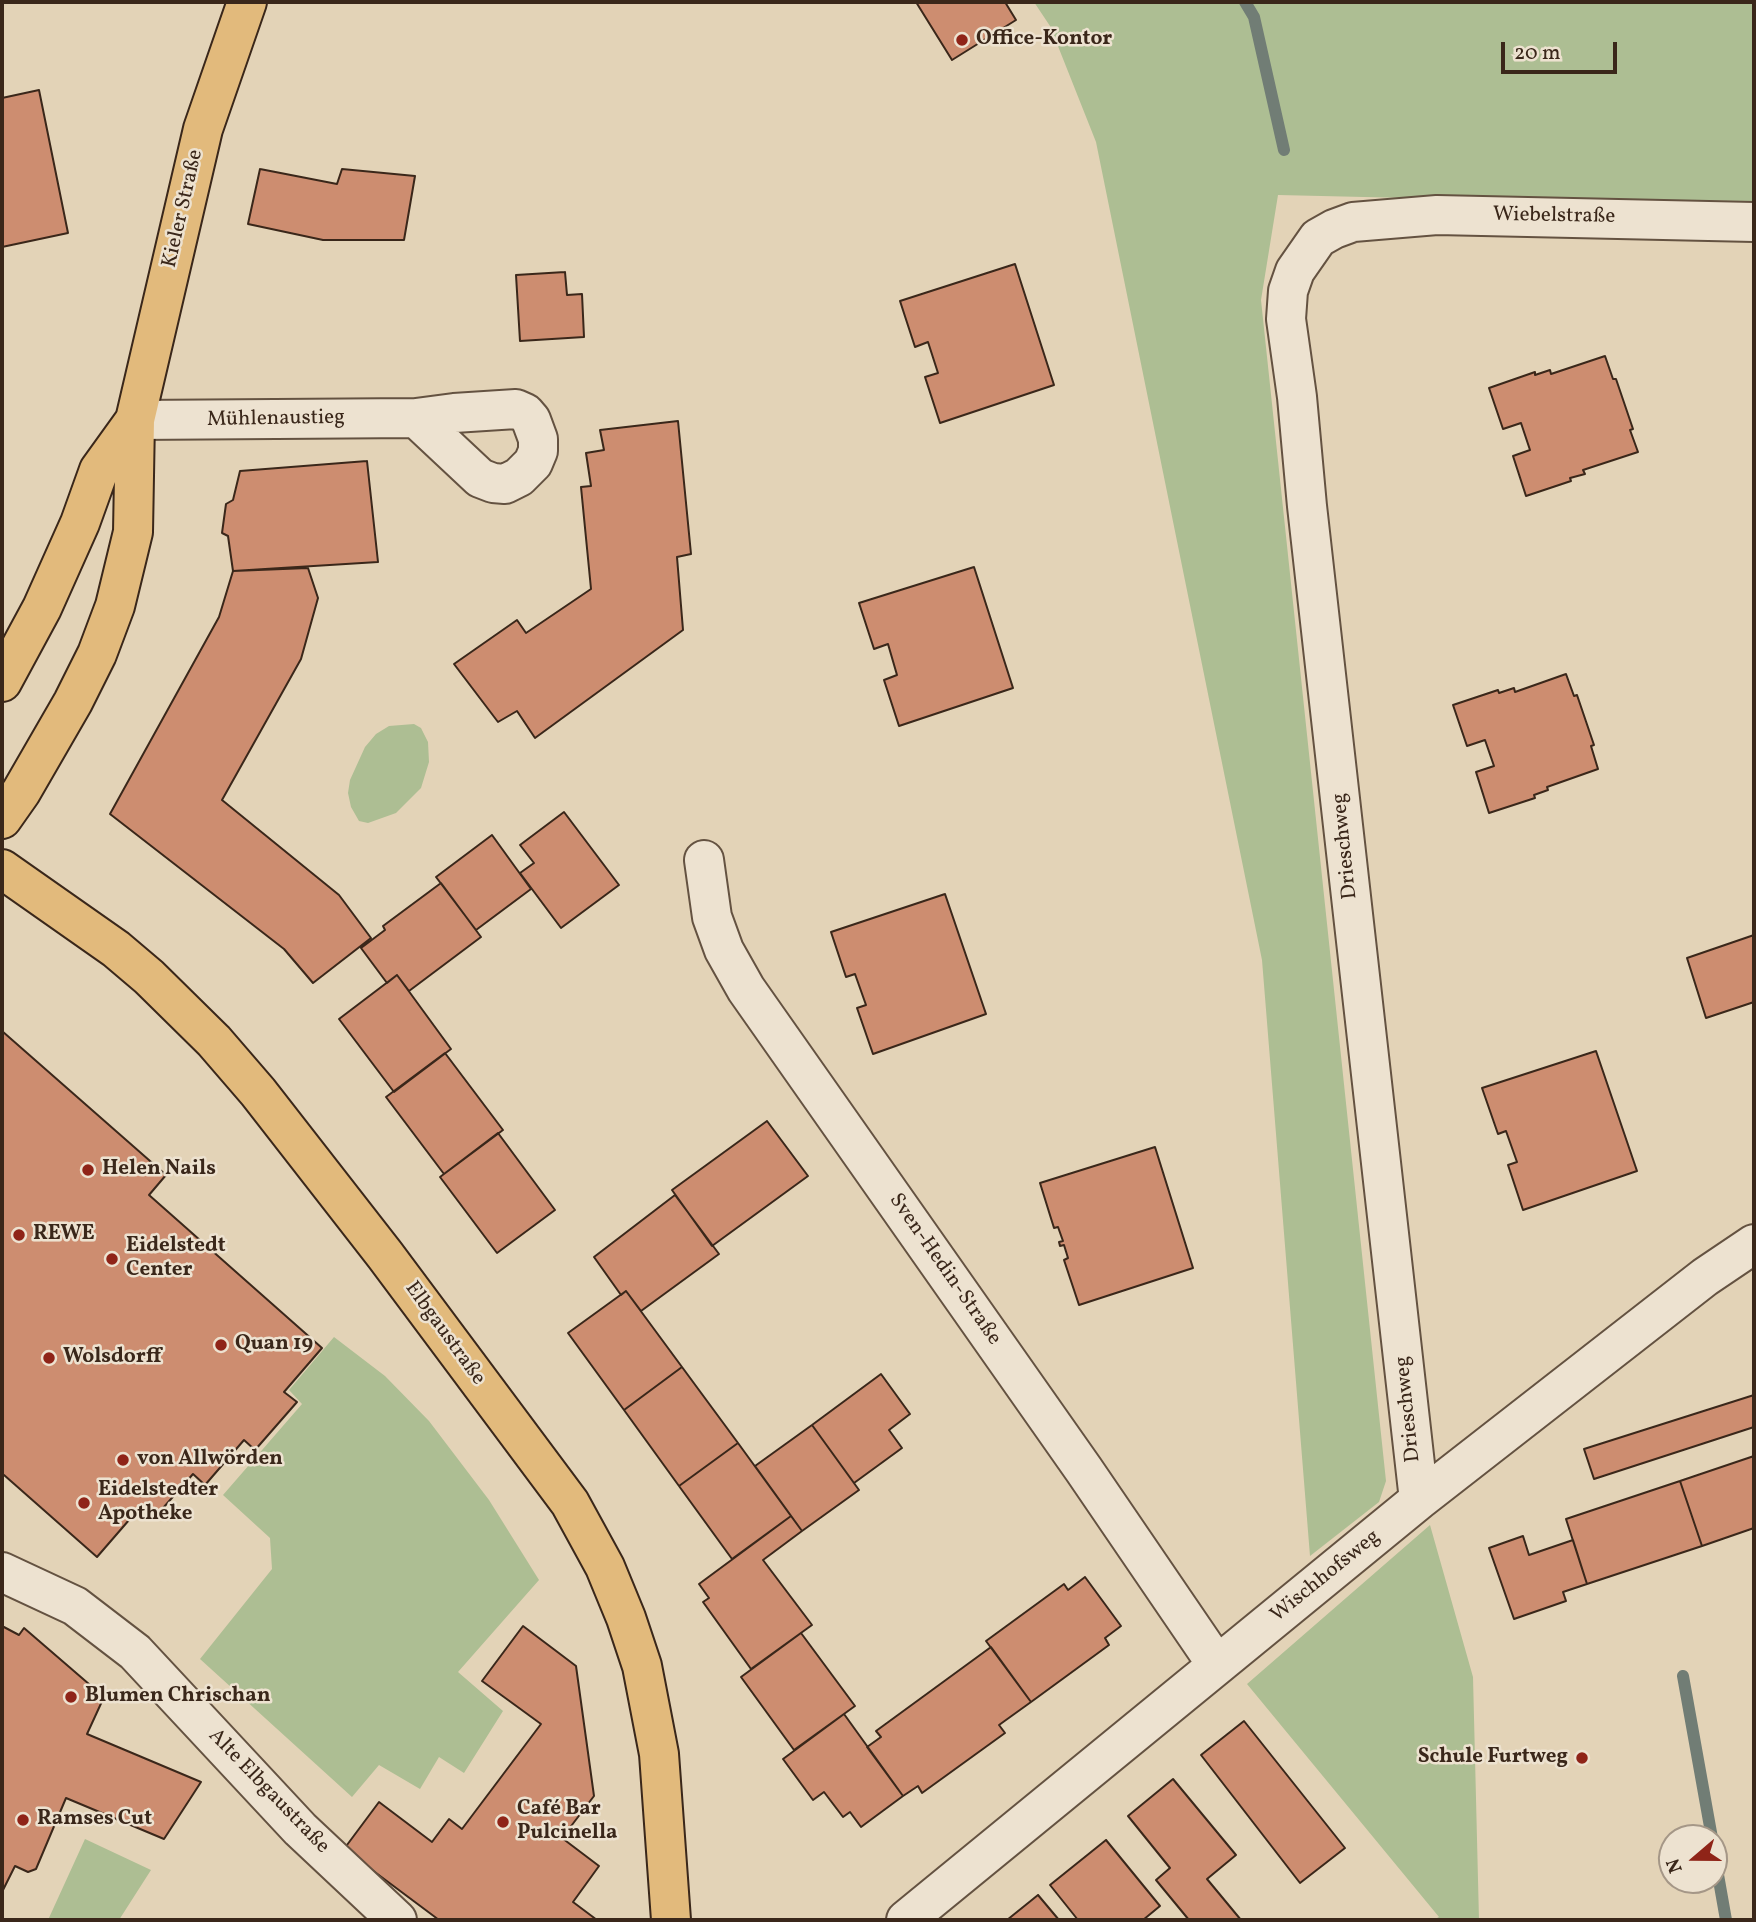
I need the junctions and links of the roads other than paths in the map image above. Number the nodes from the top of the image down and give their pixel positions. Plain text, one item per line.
1 (247, 2) edge
2 (1353, 222) joint
3 (1754, 222) edge
4 (416, 418) dead end
5 (135, 421) junction
6 (2, 682) edge
7 (2, 819) edge
8 (704, 860) dead end
9 (2, 869) edge
10 (1754, 1244) edge
11 (1419, 1500) junction
12 (2, 1572) edge
13 (1217, 1665) junction
14 (397, 1920) edge
15 (671, 1920) edge
16 (906, 1920) edge

1 - 5 main road, Kieler Straße
2 - 3 street, Wiebelstraße
2 - 11 street, Drieschweg
4 - 5 street, Mühlenaustieg
5 - 6 main road, Kieler Straße
5 - 7 main road, Kieler Straße
8 - 13 street, Sven-Hedin-Straße
9 - 15 main road, Elbgaustraße
10 - 11 street, Wischhofsweg
11 - 13 street, Wischhofsweg
12 - 14 street, Alte Elbgaustraße
13 - 16 street, Wischhofsweg

